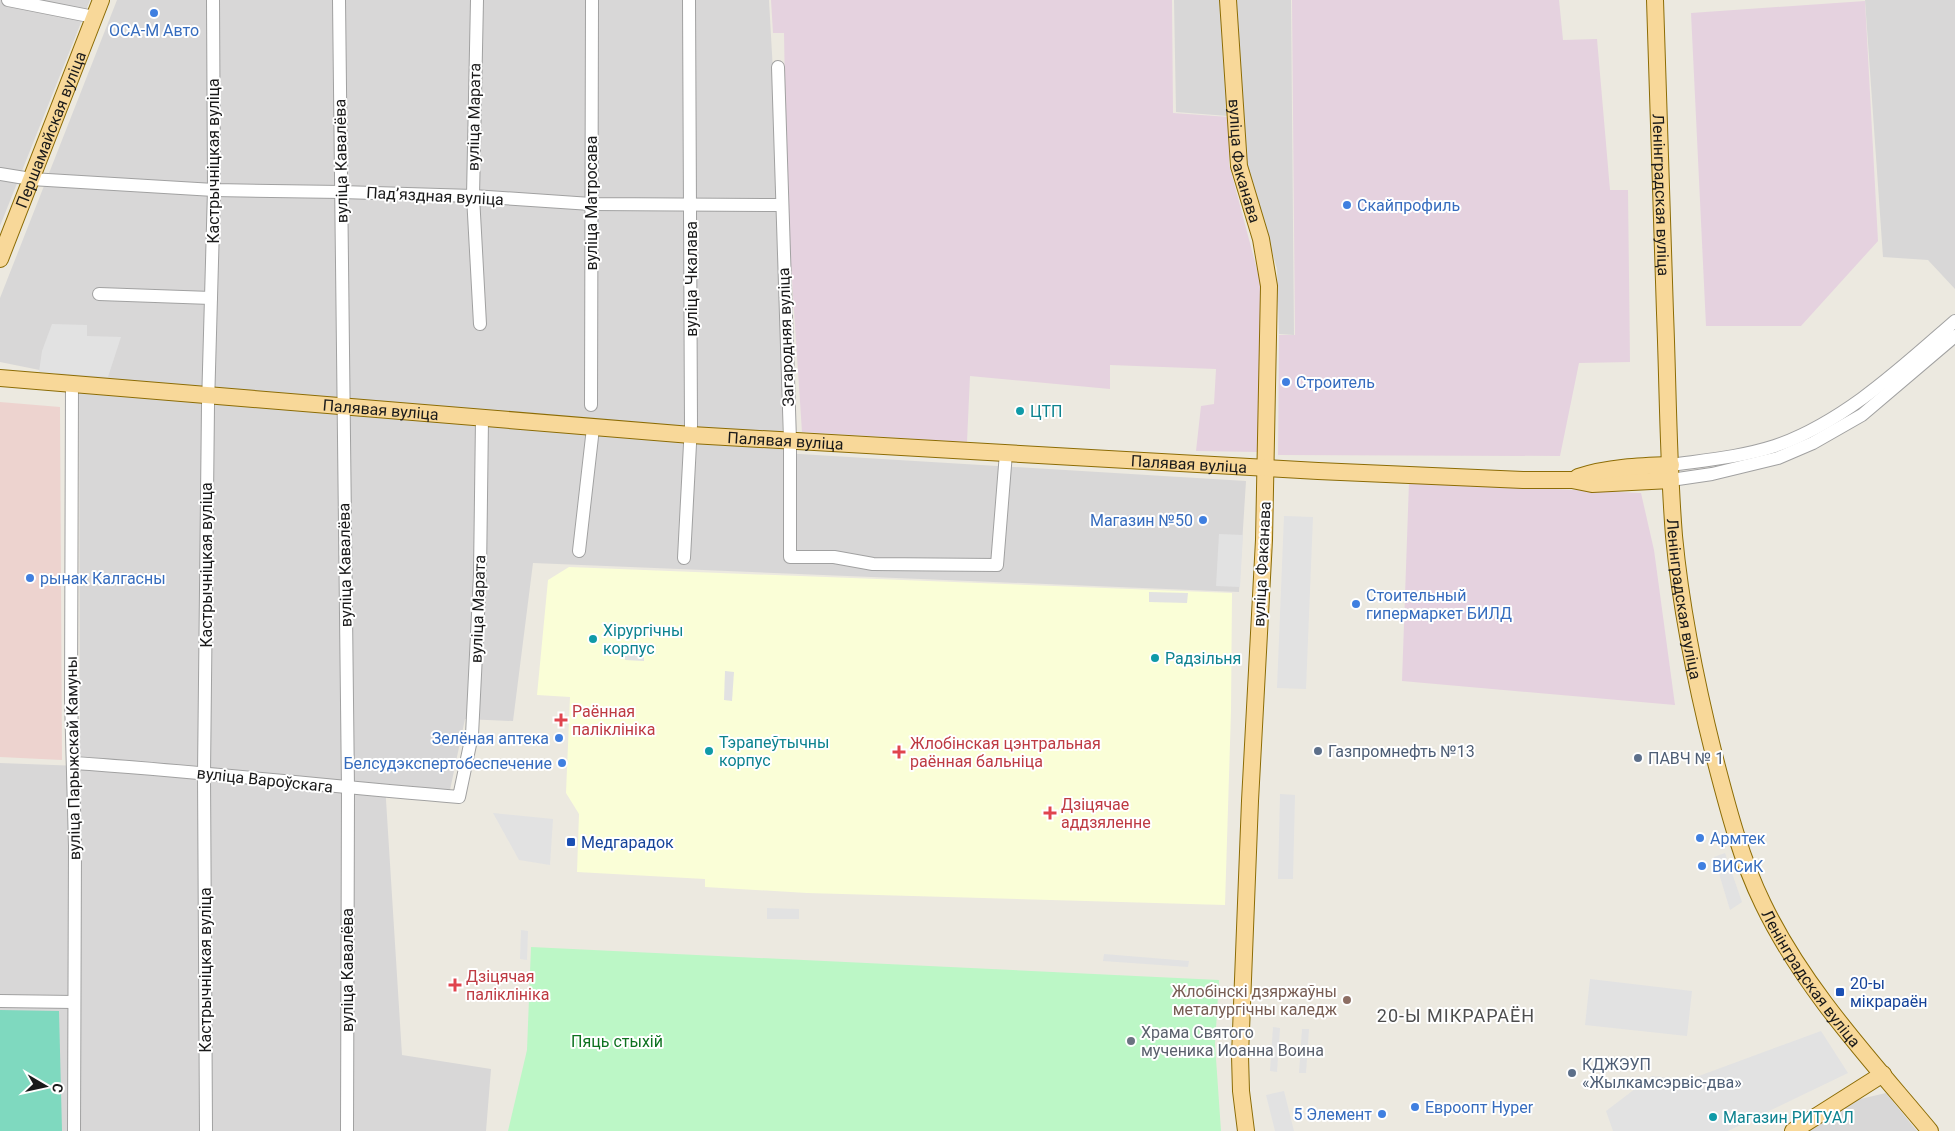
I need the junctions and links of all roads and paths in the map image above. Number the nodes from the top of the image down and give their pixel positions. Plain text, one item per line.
1 (8, 0) edge
2 (100, 0) edge
3 (213, 0) edge
4 (338, 0) edge
5 (477, 0) edge
6 (592, 0) edge
7 (689, 0) edge
8 (1228, 0) edge
9 (1655, 0) edge
10 (94, 18) junction
11 (778, 67) dead end
12 (0, 174) edge
13 (31, 180) junction
14 (214, 190) junction
15 (342, 192) junction
16 (473, 196) junction
17 (591, 204) junction
18 (781, 205) junction
19 (691, 206) junction
20 (0, 259) edge
21 (99, 294) dead end
22 (211, 298) junction
23 (1955, 321) edge
24 (480, 324) dead end
25 (1955, 336) edge
26 (0, 378) edge
27 (72, 384) junction
28 (208, 396) junction
29 (591, 405) dead end
30 (344, 408) junction
31 (482, 419) junction
32 (593, 428) junction
33 (690, 434) junction
34 (790, 440) junction
35 (1006, 453) junction
36 (1266, 468) junction
37 (1671, 472) junction
38 (579, 552) dead end
39 (684, 558) dead end
40 (72, 763) junction
41 (204, 774) junction
42 (348, 788) junction
43 (458, 797) joint
44 (0, 1001) edge
45 (74, 1002) junction
46 (1883, 1074) junction
47 (74, 1131) edge
48 (206, 1131) edge
49 (347, 1131) edge
50 (1246, 1131) edge
51 (1793, 1131) edge
52 (1930, 1131) edge

1 - 10 street
2 - 10 main road, Першамайская вуліца
3 - 14 street, Кастрычніцкая вуліца
4 - 15 street, вуліца Кавалёва
5 - 16 street, вуліца Марата
6 - 17 street, вуліца Матросава
7 - 19 street, вуліца Чкалава
8 - 36 main road, вуліца Факанава
9 - 37 main road, Ленінградская вуліца
10 - 13 main road, Першамайская вуліца
11 - 18 street, Загародняя вуліца
12 - 13 street, Падʼяздная вуліца
13 - 14 street, Падʼяздная вуліца
13 - 20 main road, Першамайская вуліца
14 - 15 street, Падʼяздная вуліца
14 - 22 street, Кастрычніцкая вуліца
15 - 16 street, Падʼяздная вуліца
15 - 30 street, вуліца Кавалёва
16 - 17 street, Падʼяздная вуліца
16 - 24 street, вуліца Марата
17 - 19 street, Падʼяздная вуліца
17 - 29 street, вуліца Матросава
18 - 19 street, Падʼяздная вуліца
18 - 34 street, Загародняя вуліца
19 - 33 street, вуліца Чкалава
21 - 22 street
22 - 28 street, Кастрычніцкая вуліца
23 - 37 street
25 - 37 street
26 - 27 main road, Палявая вуліца
27 - 28 main road, Палявая вуліца
27 - 40 street, вуліца Парыжскай Камуны
28 - 30 main road, Палявая вуліца
28 - 41 street, Кастрычніцкая вуліца
30 - 31 main road, Палявая вуліца
30 - 42 street, вуліца Кавалёва
31 - 32 main road, Палявая вуліца
31 - 43 street, вуліца Марата
32 - 33 main road, Палявая вуліца
32 - 38 street
33 - 34 main road, Палявая вуліца
33 - 39 street, вуліца Чкалава
34 - 35 main road, Палявая вуліца
34 - 35 street, Загародняя вуліца
35 - 36 main road, Палявая вуліца
36 - 37 main road, Палявая вуліца
36 - 50 main road, вуліца Факанава
37 - 46 main road, Ленінградская вуліца
40 - 41 street, вуліца Вароўскага
40 - 45 street, вуліца Парыжскай Камуны
41 - 42 street, вуліца Вароўскага
41 - 48 street, Кастрычніцкая вуліца
42 - 43 street, вуліца Вароўскага
42 - 49 street, вуліца Кавалёва
44 - 45 street
45 - 47 street, вуліца Парыжскай Камуны
46 - 51 main road
46 - 52 main road, Ленінградская вуліца

